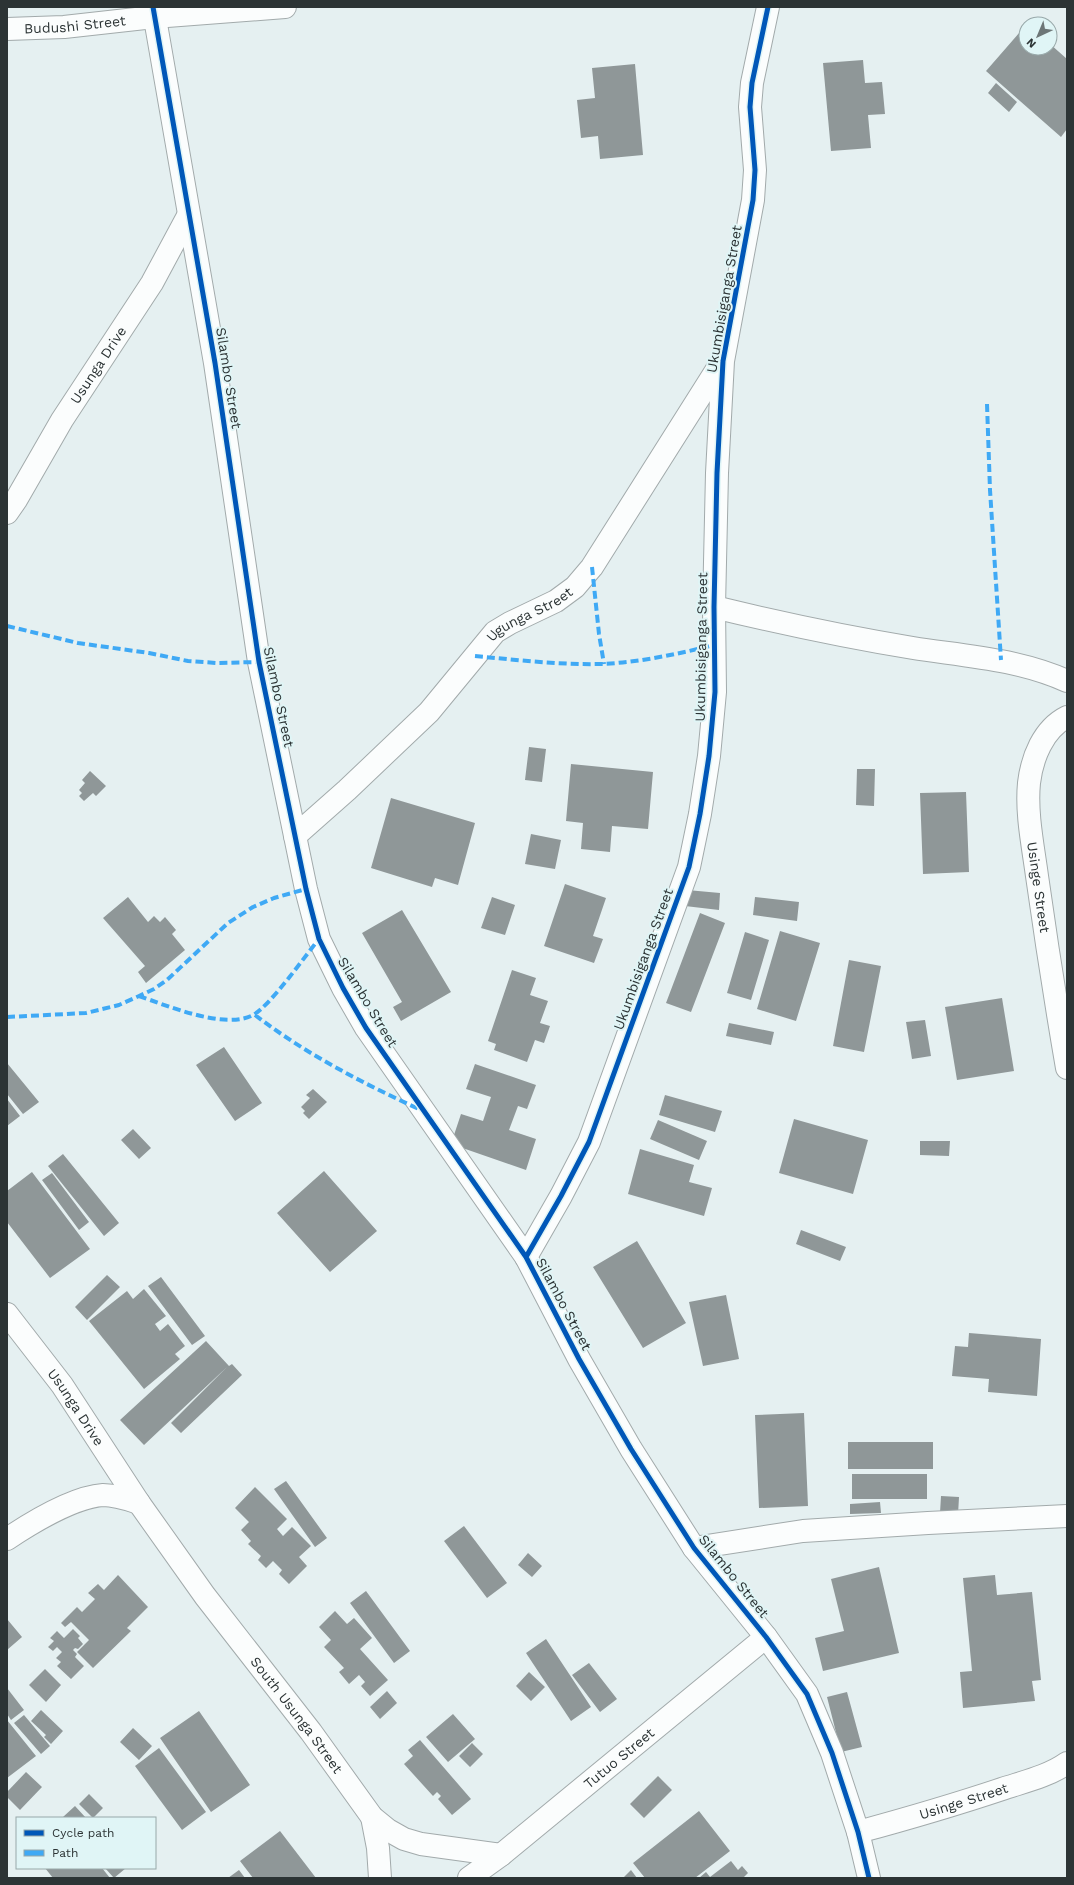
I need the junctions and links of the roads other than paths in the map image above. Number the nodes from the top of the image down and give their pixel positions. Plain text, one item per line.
1 (286, 7) edge
2 (768, 7) edge
3 (153, 12) edge
4 (7, 29) edge
5 (188, 216) junction
6 (723, 361) junction
7 (7, 513) edge
8 (714, 607) junction
9 (1067, 681) edge
10 (1067, 717) edge
11 (295, 836) junction
12 (1067, 1068) edge
13 (526, 1257) junction
14 (7, 1314) edge
15 (139, 1503) junction
16 (1067, 1516) edge
17 (7, 1539) edge
18 (694, 1548) junction
19 (766, 1636) junction
20 (1067, 1763) edge
21 (372, 1817) junction
22 (858, 1832) junction
23 (501, 1855) junction
24 (380, 1878) edge
25 (469, 1878) edge
26 (869, 1878) edge

1 - 3 street, Budushi Street
2 - 6 street, Ukumbisiganga Street
3 - 4 street, Budushi Street
3 - 5 street, Silambo Street
5 - 7 street, Usunga Drive
5 - 11 street, Silambo Street
6 - 8 street, Ukumbisiganga Street
6 - 11 street, Ugunga Street
8 - 9 street
8 - 13 street, Ukumbisiganga Street
10 - 12 street, Usinge Street
11 - 13 street, Silambo Street
13 - 18 street, Silambo Street
14 - 15 street, Usunga Drive
15 - 17 street
15 - 21 street, South Usunga Street
16 - 18 street
18 - 19 street, Silambo Street
19 - 22 street, Silambo Street
19 - 23 street, Tutuo Street
20 - 22 street, Usinge Street
21 - 23 street, South Usunga Street
21 - 24 street
22 - 26 street, Silambo Street
23 - 25 street, Tutuo Street

